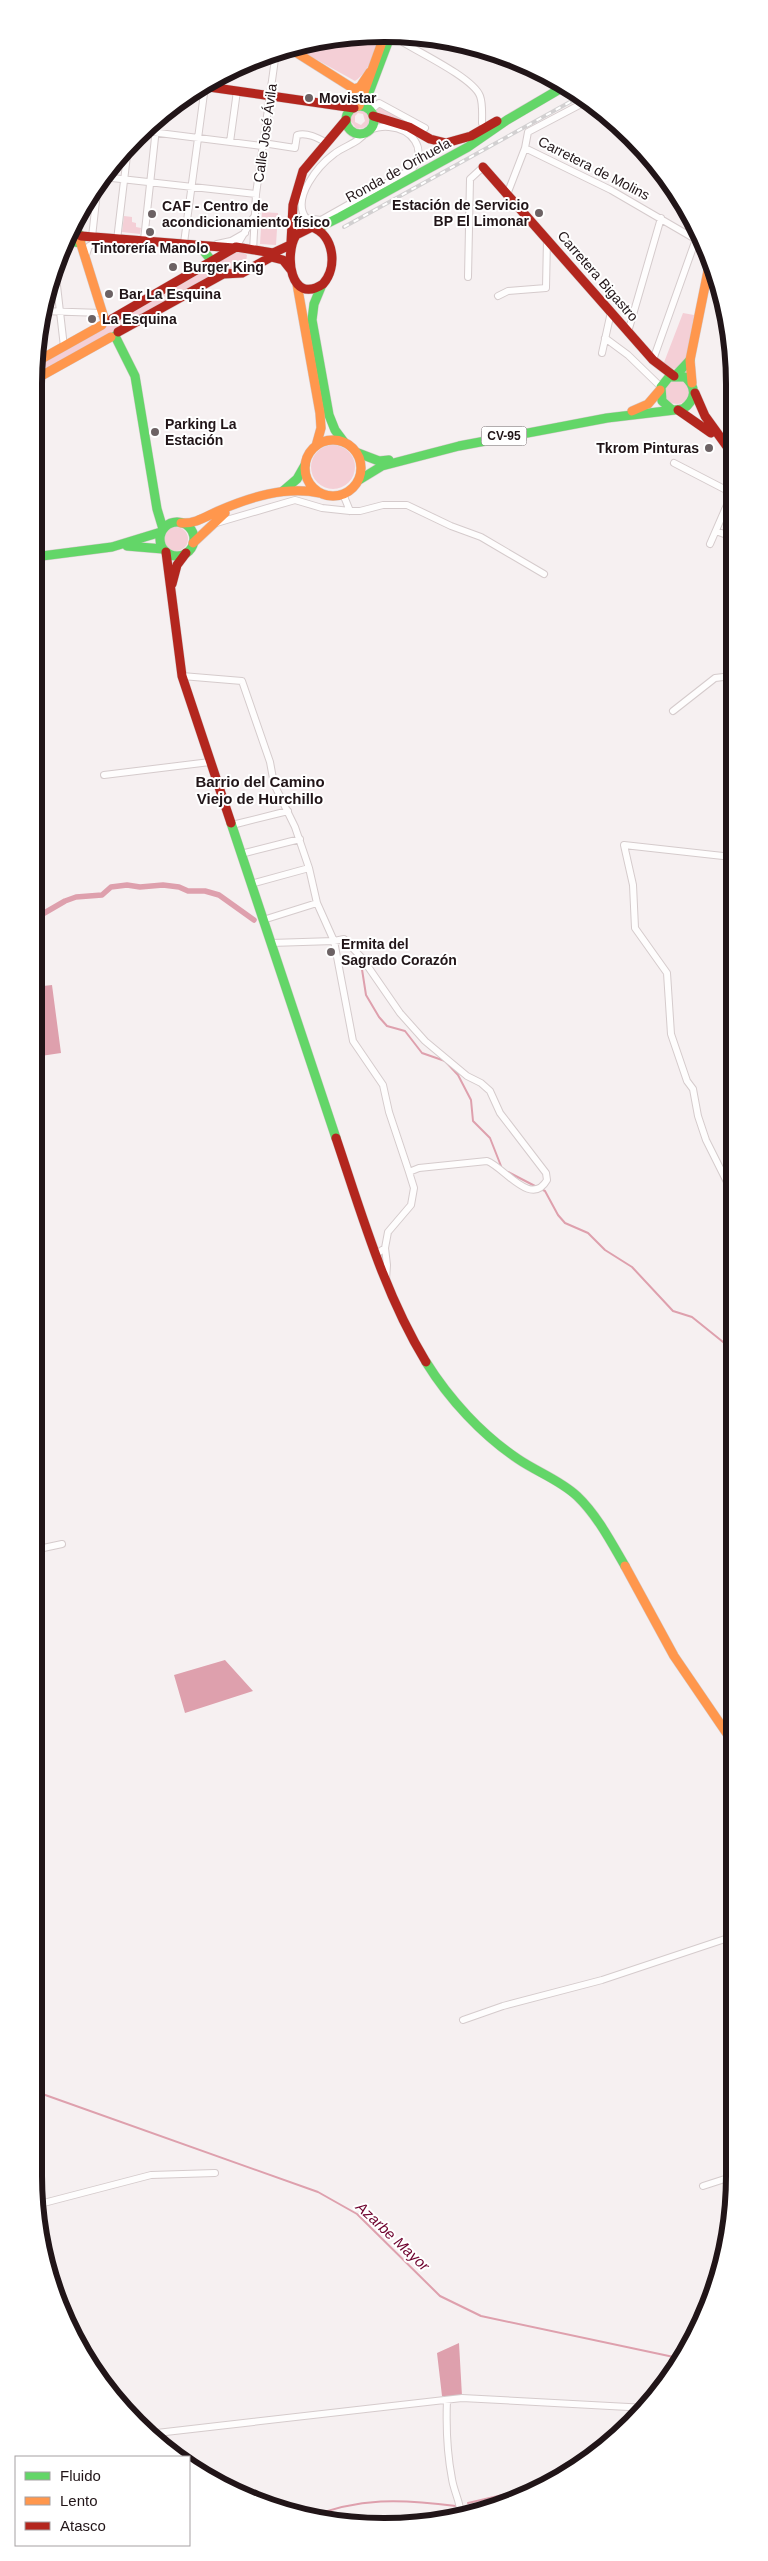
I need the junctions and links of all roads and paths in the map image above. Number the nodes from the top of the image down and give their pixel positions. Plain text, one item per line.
1 (381, 42) edge
2 (389, 42) edge
3 (404, 43) edge
4 (298, 53) edge
5 (275, 61) edge
6 (370, 72) junction
7 (214, 88) edge
8 (556, 89) edge
9 (557, 89) edge
10 (237, 91) junction
11 (203, 94) edge
12 (270, 95) junction
13 (580, 105) edge
14 (521, 107) junction
15 (360, 112) junction
16 (482, 123) dead end
17 (425, 128) dead end
18 (156, 132) joint
19 (364, 132) junction
20 (198, 137) junction
21 (336, 137) junction
22 (230, 142) junction
23 (327, 143) junction
24 (263, 145) junction
25 (468, 147) junction
26 (525, 148) junction
27 (126, 160) edge
28 (483, 167) joint
29 (112, 178) edge
30 (124, 179) junction
31 (150, 182) junction
32 (192, 187) junction
33 (508, 192) junction
34 (256, 194) junction
35 (98, 198) edge
36 (254, 214) junction
37 (292, 216) junction
38 (340, 217) junction
39 (661, 218) junction
40 (310, 227) junction
41 (246, 232) junction
42 (692, 236) edge
43 (76, 238) edge
44 (546, 238) junction
45 (97, 239) junction
46 (117, 240) junction
47 (144, 240) junction
48 (329, 241) junction
49 (187, 243) junction
50 (291, 243) junction
51 (695, 243) edge
52 (214, 244) junction
53 (235, 247) junction
54 (252, 251) junction
55 (212, 262) junction
56 (250, 268) junction
57 (291, 270) junction
58 (223, 274) junction
59 (707, 275) edge
60 (468, 277) dead end
61 (297, 284) junction
62 (57, 286) edge
63 (321, 287) junction
64 (498, 296) dead end
65 (50, 311) edge
66 (60, 312) junction
67 (611, 312) junction
68 (106, 319) junction
69 (628, 332) junction
70 (115, 335) junction
71 (605, 338) junction
72 (64, 346) junction
73 (602, 353) dead end
74 (43, 358) edge
75 (690, 360) junction
76 (654, 362) junction
77 (42, 375) edge
78 (675, 376) junction
79 (692, 383) junction
80 (661, 387) junction
81 (695, 393) junction
82 (674, 410) junction
83 (607, 418) junction
84 (720, 439) junction
85 (344, 442) junction
86 (316, 446) junction
87 (726, 446) edge
88 (358, 453) junction
89 (403, 459) junction
90 (674, 463) dead end
91 (305, 465) junction
92 (359, 480) junction
93 (283, 491) junction
94 (320, 493) junction
95 (726, 493) edge
96 (344, 494) junction
97 (238, 505) junction
98 (726, 508) edge
99 (157, 510) junction
100 (350, 511) junction
101 (178, 522) junction
102 (209, 526) junction
103 (162, 531) junction
104 (716, 531) junction
105 (726, 534) edge
106 (710, 544) dead end
107 (112, 546) junction
108 (190, 547) junction
109 (164, 550) junction
110 (42, 556) edge
111 (544, 574) dead end
112 (170, 589) junction
113 (182, 676) junction
114 (726, 677) edge
115 (674, 711) dead end
116 (210, 762) junction
117 (104, 775) dead end
118 (288, 811) junction
119 (232, 826) junction
120 (300, 839) junction
121 (241, 854) junction
122 (726, 856) edge
123 (309, 868) junction
124 (251, 884) junction
125 (317, 902) junction
126 (263, 920) junction
127 (334, 941) junction
128 (271, 943) junction
129 (409, 1172) junction
130 (726, 1180) edge
131 (385, 1248) junction
132 (375, 1254) junction
133 (385, 1284) junction
134 (62, 1544) dead end
135 (42, 1548) edge
136 (726, 1732) edge
137 (726, 1939) edge
138 (463, 2020) dead end
139 (215, 2173) dead end
140 (726, 2179) edge
141 (703, 2186) dead end
142 (43, 2203) edge
143 (447, 2400) junction
144 (636, 2407) edge
145 (158, 2433) edge
146 (459, 2510) edge

1 - 6 main road
2 - 15 main road
3 - 16 street
4 - 6 main road
5 - 12 street, Calle José Ávila
6 - 15 main road
7 - 10 main road
8 - 14 main road, Ronda de Orihuela
9 - 25 main road, Ronda de Orihuela
10 - 12 main road
10 - 22 street
11 - 20 street
12 - 15 main road
12 - 24 street, Calle José Ávila
13 - 26 street
14 - 15 main road
14 - 25 main road, Ronda de Orihuela
15 - 17 street
15 - 19 main road
15 - 19 main road
15 - 21 main road
18 - 20 street
18 - 31 street
19 - 19 street
19 - 21 main road
20 - 22 street
20 - 32 street
21 - 23 main road
22 - 24 street
23 - 24 street
23 - 37 main road
24 - 34 street, Calle José Ávila
25 - 38 main road, Ronda de Orihuela
26 - 33 street
26 - 39 street, Carretera de Molins
27 - 30 street
28 - 33 main road, Carretera Bigastro
28 - 60 street
29 - 30 street
30 - 31 street
30 - 46 street
31 - 32 street
31 - 47 street
32 - 34 street
32 - 49 street
33 - 44 main road, Carretera Bigastro
34 - 36 street, Calle José Ávila
35 - 45 street
36 - 41 street, Calle José Ávila
36 - 54 street, Calle José Ávila
37 - 40 main road
37 - 50 main road
38 - 40 main road, Ronda de Orihuela
38 - 48 main road, Ronda de Orihuela
39 - 42 street, Carretera de Molins
39 - 69 street
40 - 48 main road
40 - 50 main road
41 - 52 street
41 - 53 street, Calle José Ávila
43 - 45 main road
43 - 45 street
43 - 68 main road
44 - 64 street
44 - 67 main road, Carretera Bigastro
45 - 46 main road
46 - 47 main road
47 - 49 main road
48 - 63 main road, CV-95
49 - 52 main road
49 - 55 main road
50 - 54 main road
50 - 57 main road
51 - 76 street
52 - 53 main road
53 - 54 main road
53 - 55 main road
54 - 56 main road
55 - 58 main road
55 - 68 main road
56 - 57 main road
56 - 58 main road
57 - 61 main road
58 - 70 main road
59 - 75 main road
61 - 63 main road
61 - 86 main road
62 - 66 street
63 - 85 main road, CV-95
65 - 66 street
66 - 68 street
66 - 72 street
67 - 69 main road, Carretera Bigastro
67 - 71 street
68 - 70 main road
68 - 70 main road
68 - 72 main road
69 - 76 main road, Carretera Bigastro
70 - 77 main road
70 - 99 main road
71 - 73 street
71 - 80 street
72 - 74 main road
75 - 78 main road
75 - 79 main road
76 - 78 main road, Carretera Bigastro
76 - 80 main road, Carretera Bigastro
78 - 79 main road
78 - 80 main road, CV-95
79 - 81 main road
80 - 82 main road
80 - 83 main road, CV-95
81 - 82 main road
81 - 84 main road
82 - 83 main road, CV-95
82 - 84 main road
83 - 89 main road, CV-95
84 - 87 main road
85 - 86 main road
85 - 88 main road, CV-95
86 - 91 main road
88 - 89 main road, CV-95
88 - 92 main road
89 - 92 main road, CV-95
90 - 95 street
91 - 93 main road
91 - 94 main road
92 - 96 main road, CV-95
93 - 94 main road
93 - 97 main road
94 - 96 main road
96 - 100 street
97 - 101 main road
97 - 102 main road
98 - 104 street
99 - 101 main road
99 - 103 main road
100 - 102 street
100 - 111 street
101 - 103 main road
101 - 108 main road
102 - 108 main road
103 - 107 main road
103 - 109 main road
104 - 105 street
104 - 106 street
107 - 109 main road
107 - 110 main road
108 - 109 main road
108 - 112 main road
109 - 112 main road
112 - 113 main road
113 - 116 main road
113 - 118 street
114 - 115 street
116 - 117 street
116 - 119 main road
118 - 119 street
118 - 120 street
119 - 121 main road
120 - 121 street
120 - 123 street
121 - 124 main road
122 - 130 street
123 - 124 street
123 - 125 street
124 - 126 main road
125 - 126 street
125 - 127 street
126 - 128 main road
127 - 128 street
127 - 129 street
127 - 129 street
128 - 132 main road
129 - 131 street
131 - 132 street
131 - 133 street
132 - 133 main road
133 - 136 main road
134 - 135 street
137 - 138 street
139 - 142 street
140 - 141 street
143 - 144 street
143 - 145 street
143 - 146 street

